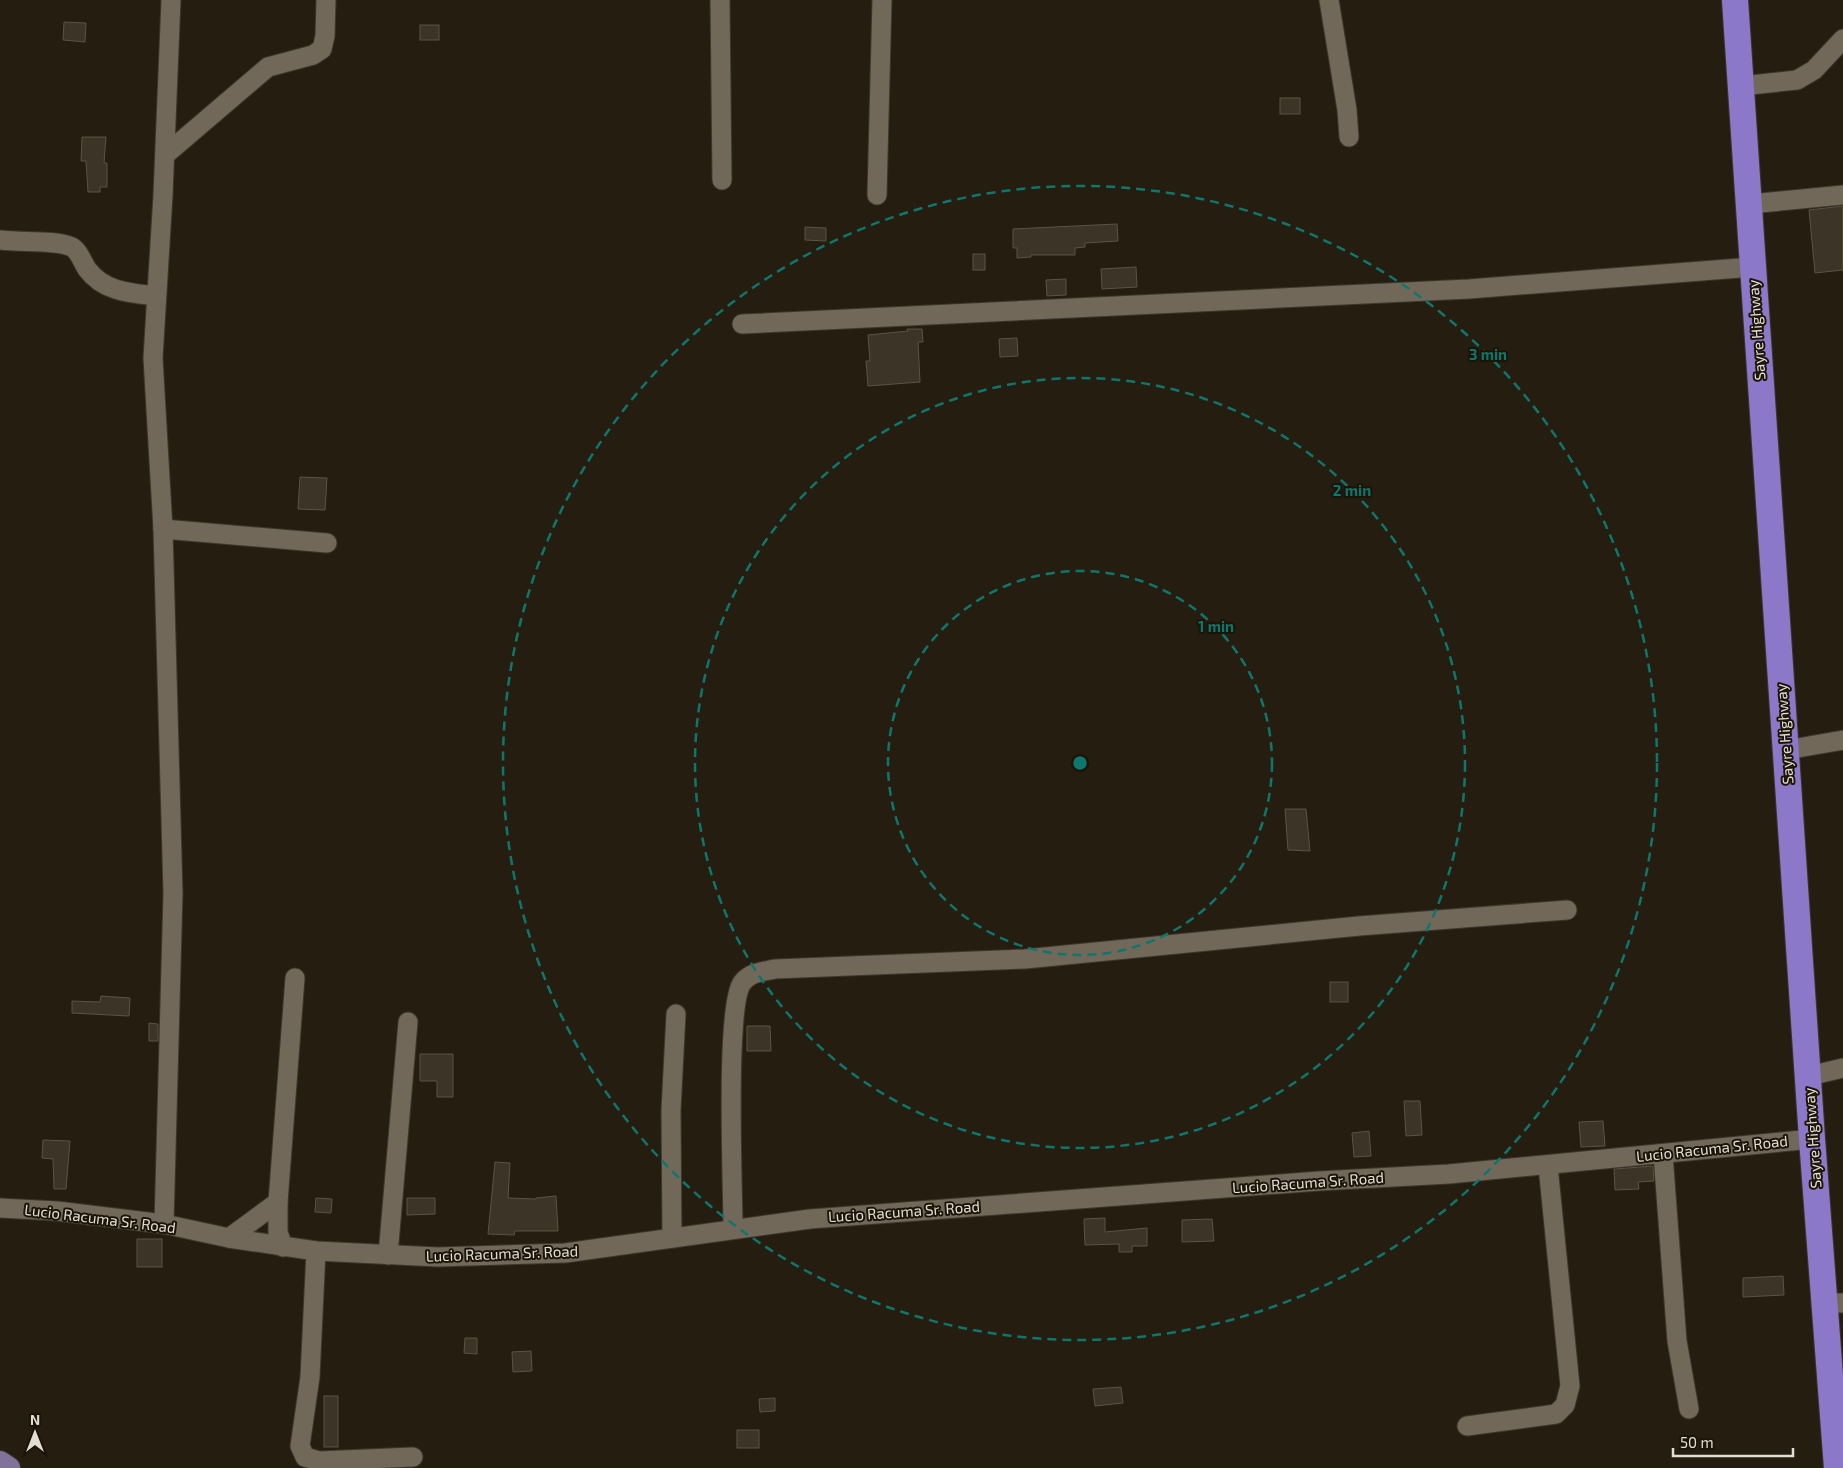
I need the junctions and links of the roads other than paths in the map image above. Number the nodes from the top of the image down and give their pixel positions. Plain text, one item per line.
1 (171, 0) edge
2 (326, 0) edge
3 (720, 0) edge
4 (882, 0) edge
5 (1329, 0) edge
6 (1735, 0) edge
7 (1843, 39) edge
8 (1741, 86) junction
9 (1349, 137) dead end
10 (165, 155) junction
11 (722, 180) dead end
12 (877, 195) dead end
13 (1843, 195) edge
14 (1750, 204) junction
15 (0, 240) edge
16 (1753, 267) junction
17 (156, 296) junction
18 (742, 324) dead end
19 (163, 528) junction
20 (327, 543) dead end
21 (1843, 740) edge
22 (1786, 750) junction
23 (1567, 910) dead end
24 (295, 978) dead end
25 (676, 1014) dead end
26 (408, 1022) dead end
27 (1843, 1068) edge
28 (1809, 1076) junction
29 (1812, 1139) junction
30 (1663, 1154) junction
31 (1548, 1166) junction
32 (278, 1202) junction
33 (0, 1208) edge
34 (164, 1224) junction
35 (733, 1230) junction
36 (229, 1238) junction
37 (672, 1238) junction
38 (283, 1247) junction
39 (316, 1251) junction
40 (388, 1255) junction
41 (1834, 1303) edge
42 (1689, 1410) dead end
43 (1467, 1426) dead end
44 (413, 1457) dead end
45 (0, 1462) edge
46 (9, 1468) edge
47 (1837, 1468) edge

1 - 10 street
2 - 10 street
3 - 11 street
4 - 12 street
5 - 9 street
6 - 8 highway, Sayre Highway
7 - 8 street
8 - 14 highway, Sayre Highway
10 - 17 street
13 - 14 street
14 - 16 highway, Sayre Highway
15 - 17 street
16 - 18 street
16 - 22 highway, Sayre Highway
17 - 19 street
19 - 20 street
19 - 34 street
21 - 22 street
22 - 28 highway, Sayre Highway
23 - 35 street
24 - 32 street
25 - 37 street
26 - 40 street
27 - 28 street
28 - 29 highway, Sayre Highway
29 - 30 street, Lucio Racuma Sr. Road
29 - 41 highway, Sayre Highway
30 - 31 street, Lucio Racuma Sr. Road
30 - 42 street
31 - 35 street, Lucio Racuma Sr. Road
31 - 43 street
32 - 36 street
32 - 38 street
33 - 34 street, Lucio Racuma Sr. Road
34 - 36 street, Lucio Racuma Sr. Road
35 - 37 street, Lucio Racuma Sr. Road
36 - 38 street, Lucio Racuma Sr. Road
37 - 40 street, Lucio Racuma Sr. Road
38 - 39 street, Lucio Racuma Sr. Road
39 - 40 street, Lucio Racuma Sr. Road
39 - 44 street
41 - 47 highway, Sayre Highway
45 - 46 main road

